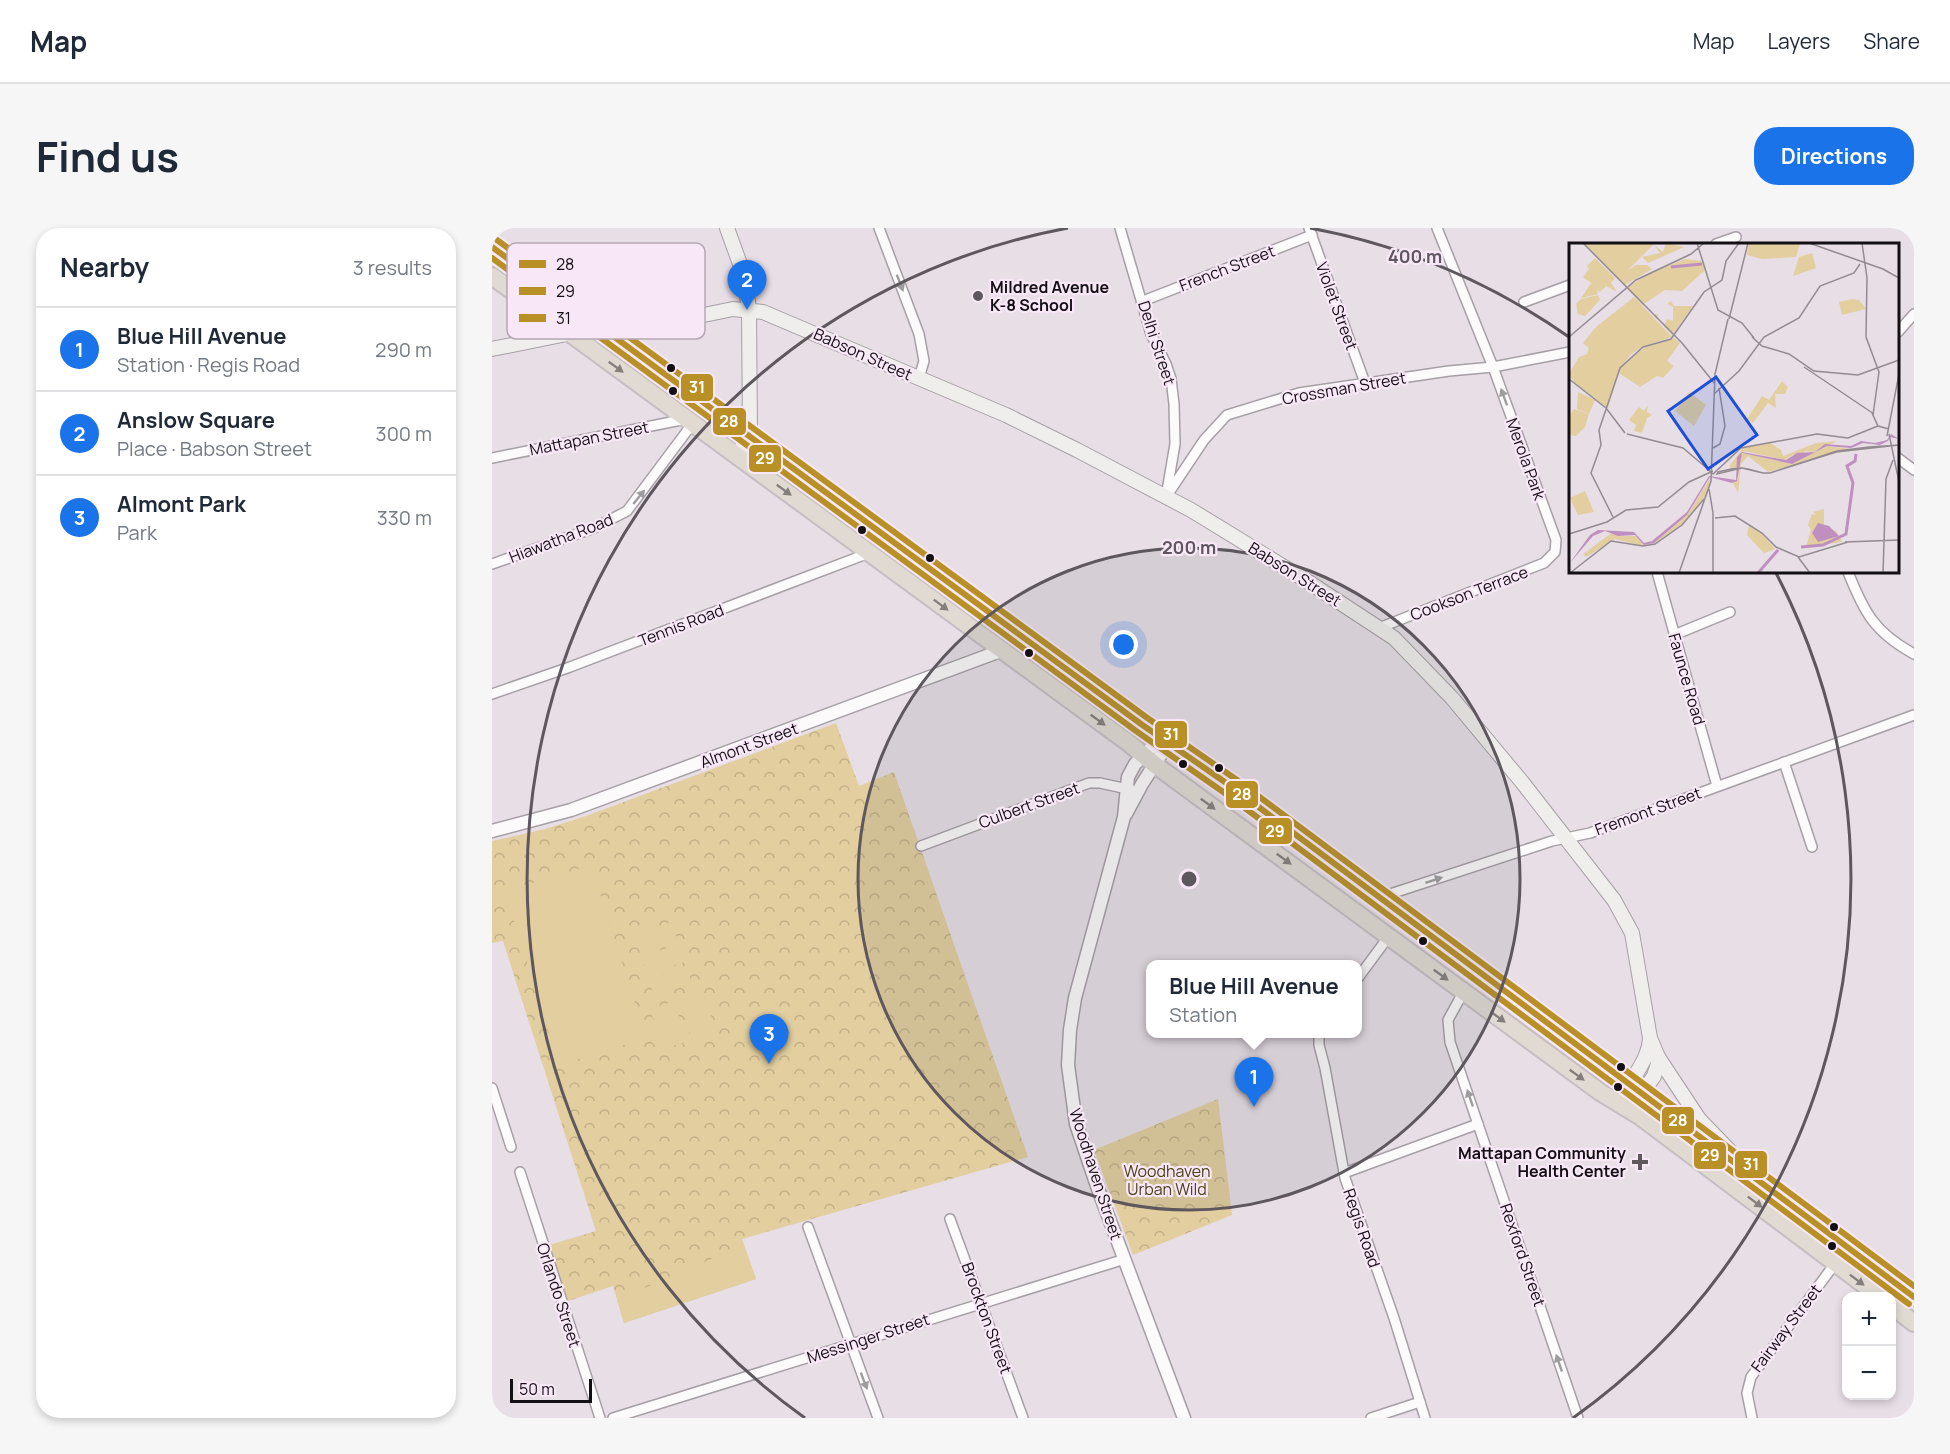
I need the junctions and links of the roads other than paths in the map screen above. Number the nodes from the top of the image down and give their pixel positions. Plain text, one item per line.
1 (727, 228) edge
2 (879, 228) edge
3 (1120, 228) edge
4 (1437, 228) edge
5 (1310, 232) edge
6 (1736, 237) dead end
7 (1719, 243) edge
8 (492, 247) edge
9 (507, 258) edge
10 (492, 276) edge
11 (1569, 285) edge
12 (507, 287) edge
13 (1143, 301) junction
14 (1524, 302) dead end
15 (749, 309) junction
16 (705, 314) edge
17 (1914, 314) edge
18 (1899, 331) edge
19 (540, 339) edge
20 (576, 339) edge
21 (617, 339) edge
22 (492, 349) edge
23 (1569, 352) edge
24 (1493, 367) junction
25 (919, 378) junction
26 (1365, 383) junction
27 (690, 421) junction
28 (750, 436) junction
29 (736, 456) junction
30 (492, 458) edge
31 (1899, 459) edge
32 (1914, 470) edge
33 (1166, 497) junction
34 (870, 552) junction
35 (1555, 552) joint
36 (492, 564) edge
37 (1657, 573) edge
38 (1848, 573) edge
39 (1731, 612) dead end
40 (1379, 628) junction
41 (1674, 634) junction
42 (1003, 650) junction
43 (1914, 654) edge
44 (492, 694) edge
45 (1914, 715) edge
46 (1165, 740) junction
47 (1148, 760) junction
48 (1784, 762) junction
49 (1717, 786) junction
50 (1132, 790) junction
51 (492, 831) edge
52 (1566, 838) junction
53 (921, 846) dead end
54 (1812, 847) dead end
55 (1378, 898) junction
56 (1389, 936) junction
57 (1362, 973) edge
58 (1464, 992) junction
59 (1318, 1038) edge
60 (1650, 1038) junction
61 (1658, 1057) junction
62 (1636, 1087) junction
63 (492, 1088) edge
64 (1623, 1106) junction
65 (1478, 1124) junction
66 (1691, 1128) junction
67 (1679, 1145) junction
68 (512, 1147) dead end
69 (520, 1172) dead end
70 (1344, 1173) junction
71 (1751, 1173) junction
72 (950, 1218) dead end
73 (808, 1227) dead end
74 (1848, 1246) junction
75 (1125, 1259) junction
76 (1835, 1263) junction
77 (1874, 1292) edge
78 (1914, 1297) edge
79 (981, 1303) junction
80 (1896, 1309) edge
81 (1914, 1323) edge
82 (850, 1344) junction
83 (1420, 1402) junction
84 (600, 1418) edge
85 (613, 1418) edge
86 (878, 1418) edge
87 (1023, 1418) edge
88 (1184, 1418) edge
89 (1371, 1418) edge
90 (1425, 1418) edge
91 (1578, 1418) edge
92 (1752, 1418) edge

1 - 15 main road
2 -> 25 street
3 - 13 street, Delhi Street
4 - 24 street, Merola Park
5 - 13 street, French Street
5 - 26 street, Violet Street
6 - 7 street
8 - 9 highway
10 - 12 highway
11 - 14 street
13 - 33 street, Delhi Street
15 - 16 main road, Babson Street
15 - 25 main road, Babson Street
15 - 28 main road
17 - 18 street
19 - 22 main road, Babson Street
20 -> 27 highway
21 - 28 highway
23 - 24 street
24 - 26 street, Crossman Street
35 -> 24 street, Merola Park
25 - 33 main road, Babson Street
26 - 33 street, Crossman Street
27 - 29 highway
27 - 30 street, Mattapan Street
36 -> 27 street, Hiawatha Road
28 - 29 main road
28 - 46 highway
29 -> 34 highway
31 - 32 street
33 - 40 main road, Babson Street
34 -> 42 highway
34 - 44 street, Tennis Road
35 - 40 street, Cookson Terrace
37 - 41 street, Faunce Road
38 - 43 street
39 - 41 street
40 - 52 main road, Babson Street
41 - 49 street, Faunce Road
42 -> 47 highway
42 - 51 street, Almont Street
45 - 48 street, Fremont Street
46 - 47 street, Woodhaven Street
46 - 55 highway
47 - 50 street, Woodhaven Street
47 -> 56 highway
48 - 49 street, Fremont Street
48 - 54 street
49 - 52 street, Fremont Street
50 - 53 street, Culbert Street
50 - 75 street, Woodhaven Street
55 -> 52 street, Fremont Street
52 - 60 main road, Babson Street
55 - 62 highway
56 - 57 street
56 -> 58 highway
58 -> 64 highway
65 -> 58 street, Rexford Street
59 - 70 street, Regis Road
60 - 61 main road, Babson Street
60 - 62 main road, Babson Street
61 - 62 main road, Babson Street
61 - 71 main road
62 - 64 main road, Babson Street
62 - 66 highway
63 - 68 street
64 - 67 highway
65 - 70 street
91 -> 65 street, Rexford Street
66 - 67 highway
66 - 71 highway
67 -> 76 highway
69 - 84 street, Orlando Street
70 - 83 street, Regis Road
71 - 74 highway
72 - 79 street, Brockton Street
73 - 82 street
74 - 76 street, Fairway Street
74 - 78 highway
75 - 79 street, Messinger Street
75 - 88 street, Woodhaven Street
76 -> 77 highway
76 - 92 street, Fairway Street
79 - 82 street, Messinger Street
79 - 87 street, Brockton Street
80 - 81 highway
82 - 85 street, Messinger Street
82 -> 86 street
83 - 89 street
83 - 90 street, Regis Road

